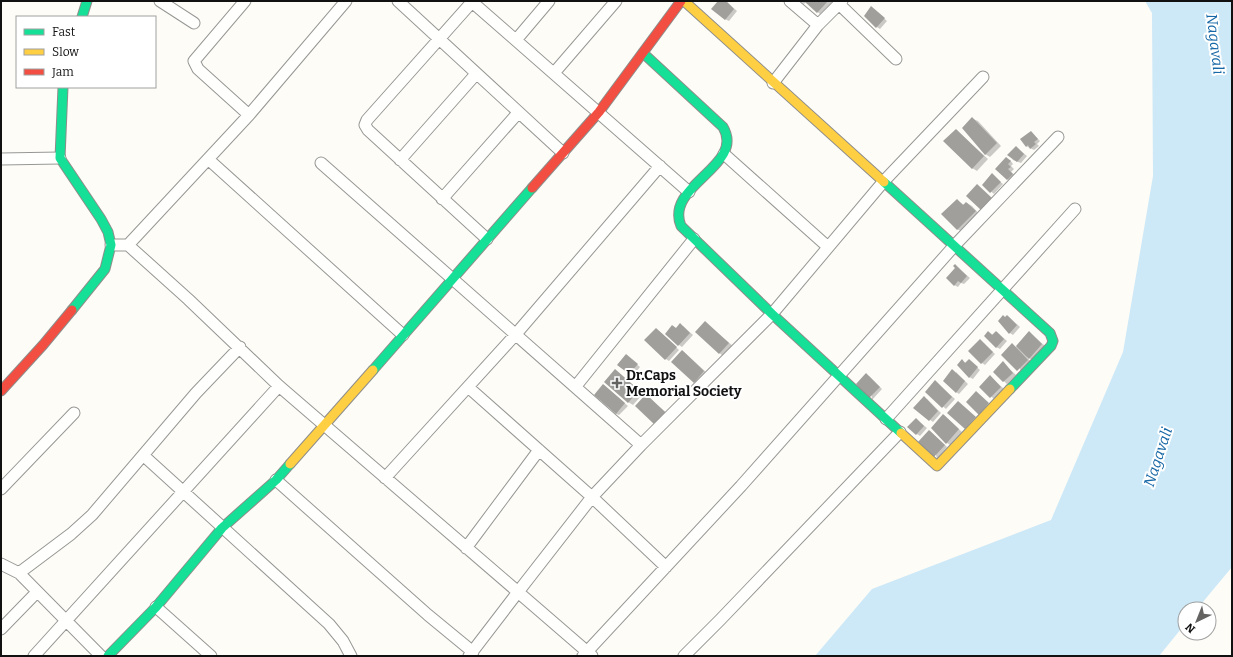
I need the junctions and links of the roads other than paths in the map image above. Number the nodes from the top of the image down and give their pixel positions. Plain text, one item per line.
1 (87, 1) edge
2 (160, 1) edge
3 (245, 1) edge
4 (346, 1) edge
5 (398, 1) edge
6 (549, 1) edge
7 (616, 1) edge
8 (682, 1) edge
9 (790, 1) edge
10 (841, 2) edge
11 (478, 3) edge
12 (82, 16) edge
13 (194, 23) dead end
14 (818, 25) junction
15 (438, 39) junction
16 (516, 40) junction
17 (643, 53) junction
18 (896, 59) dead end
19 (554, 73) junction
20 (476, 74) junction
21 (983, 77) dead end
22 (773, 83) junction
23 (63, 88) edge
24 (599, 112) junction
25 (518, 113) junction
26 (249, 115) junction
27 (1058, 137) dead end
28 (563, 153) junction
29 (724, 154) junction
30 (60, 158) junction
31 (1, 159) edge
32 (208, 159) junction
33 (400, 160) junction
34 (321, 163) dead end
35 (660, 166) junction
36 (884, 181) junction
37 (689, 192) junction
38 (442, 199) junction
39 (1075, 209) dead end
40 (487, 239) junction
41 (694, 239) junction
42 (111, 245) junction
43 (128, 245) junction
44 (955, 245) junction
45 (828, 247) junction
46 (452, 279) junction
47 (1002, 290) junction
48 (772, 314) junction
49 (516, 334) junction
50 (403, 335) junction
51 (240, 347) junction
52 (839, 376) junction
53 (279, 386) junction
54 (576, 386) junction
55 (468, 387) junction
56 (1, 390) edge
57 (74, 413) dead end
58 (886, 419) junction
59 (324, 425) junction
60 (900, 432) junction
61 (641, 445) junction
62 (539, 450) junction
63 (144, 456) junction
64 (385, 478) junction
65 (276, 480) junction
66 (1, 489) edge
67 (183, 492) junction
68 (592, 496) junction
69 (222, 528) junction
70 (466, 548) junction
71 (1, 564) edge
72 (666, 567) junction
73 (19, 573) junction
74 (37, 592) junction
75 (518, 592) junction
76 (156, 607) junction
77 (65, 621) junction
78 (1, 629) edge
79 (471, 654) edge
80 (587, 655) edge
81 (34, 656) edge
82 (101, 656) edge
83 (108, 656) edge
84 (211, 656) edge
85 (351, 656) edge
86 (684, 656) edge

1 - 12 street
2 - 13 street
3 - 26 street
4 - 26 street
5 - 15 street
6 - 16 street
7 - 19 street
8 - 17 street
8 - 22 street
9 - 14 street
10 - 14 street
10 - 18 street
11 - 15 street
11 - 16 street
14 - 22 street
15 - 20 street
15 - 33 street
16 - 19 street
17 - 24 street
17 - 29 street
19 - 24 street
20 - 25 street
20 - 33 street
21 - 36 street
22 - 36 street
23 - 30 street
24 - 28 street
24 - 35 street
25 - 28 street
25 - 38 street
26 - 32 street
27 - 44 street
28 - 40 street
29 - 37 street
29 - 45 street
30 - 31 street
30 - 42 street
32 - 43 street
32 - 50 street
33 - 38 street
34 - 46 street
35 - 37 street
35 - 49 street
36 - 44 street
36 - 45 street
37 - 41 street
38 - 40 street
39 - 47 street
40 - 46 street
41 - 48 street
41 - 54 street
42 - 43 street
42 - 56 street
43 - 51 street
44 - 47 street
44 - 52 street
45 - 48 street
46 - 49 street
46 - 50 street
47 - 58 street
47 - 60 street
48 - 52 street
48 - 61 street
49 - 54 street
49 - 55 street
50 - 59 street
51 - 53 street
51 - 63 street
52 - 58 street
52 - 72 street
53 - 59 street
53 - 67 street
54 - 61 street
55 - 62 street
55 - 64 street
57 - 66 street
58 - 60 street
59 - 64 street
59 - 65 street
60 - 86 street
61 - 68 street
62 - 68 street
62 - 70 street
63 - 67 street
63 - 73 street
64 - 70 street
65 - 69 street
65 - 79 street
67 - 69 street
67 - 77 street
68 - 72 street
68 - 75 street
69 - 76 street
69 - 85 street
70 - 75 street
71 - 73 street
72 - 80 street
73 - 74 street
74 - 77 street
74 - 78 street
75 - 79 street
75 - 80 street
76 - 83 street
76 - 84 street
77 - 81 street
77 - 82 street

